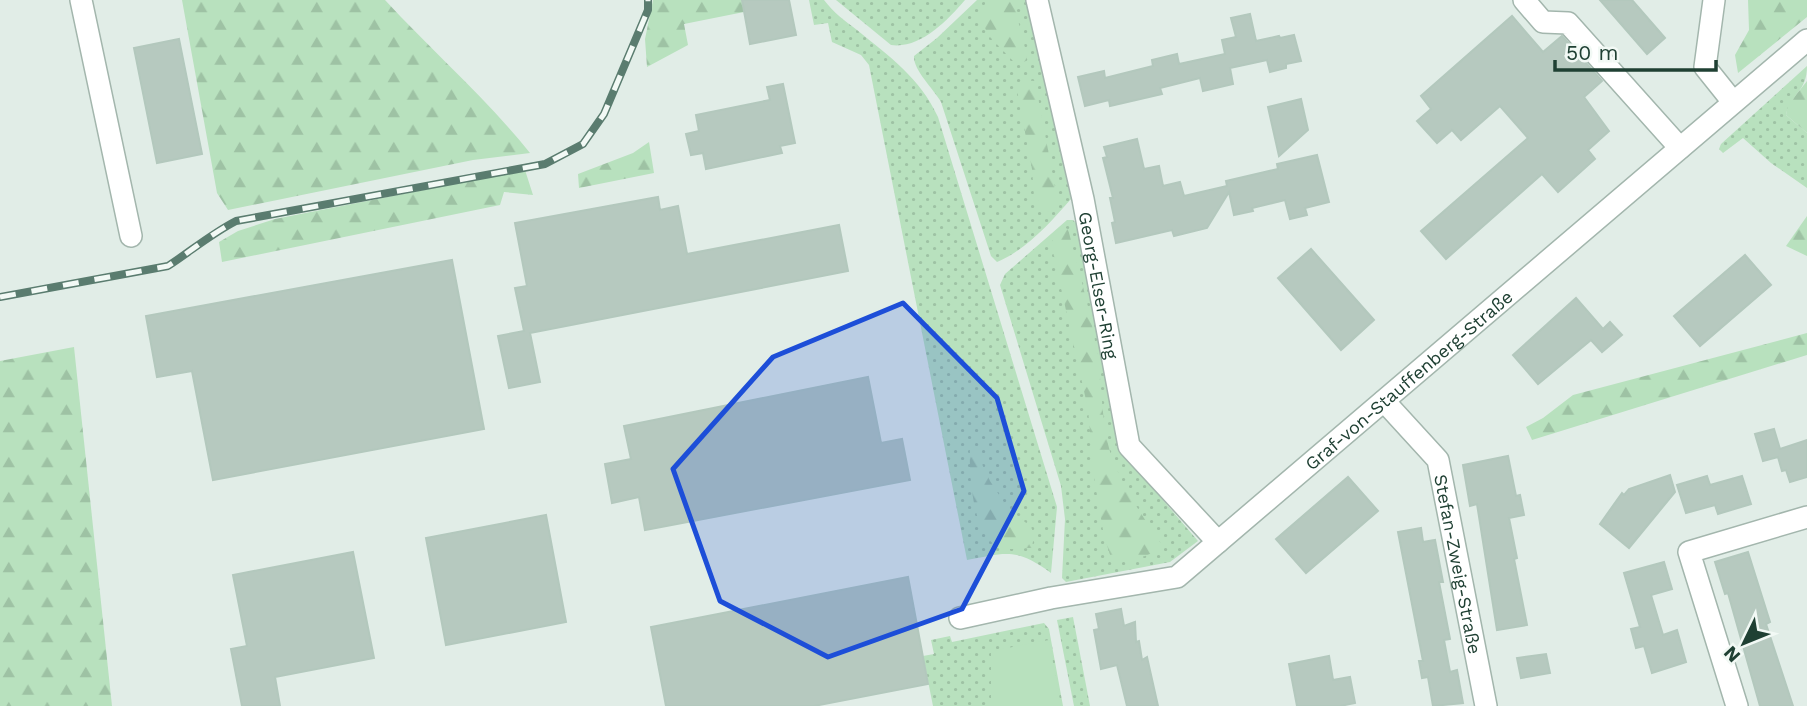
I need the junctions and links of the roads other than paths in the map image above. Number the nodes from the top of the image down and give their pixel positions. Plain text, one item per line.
1 (81, 0) edge
2 (1037, 0) edge
3 (1524, 0) edge
4 (1714, 0) edge
5 (1807, 40) edge
6 (1733, 102) junction
7 (1680, 148) junction
8 (131, 236) dead end
9 (1384, 401) junction
10 (1807, 517) edge
11 (1218, 542) junction
12 (961, 618) dead end
13 (1486, 706) edge
14 (1737, 706) edge

1 - 8 street
2 - 11 street, Georg-Elser-Ring
3 - 7 street
4 - 6 street
5 - 6 street, Graf-von-Stauffenberg-Straße
6 - 7 street, Graf-von-Stauffenberg-Straße
7 - 9 street, Graf-von-Stauffenberg-Straße
9 - 11 street, Graf-von-Stauffenberg-Straße
9 - 13 street, Stefan-Zweig-Straße
10 - 14 street
11 - 12 street, Graf-von-Stauffenberg-Straße

